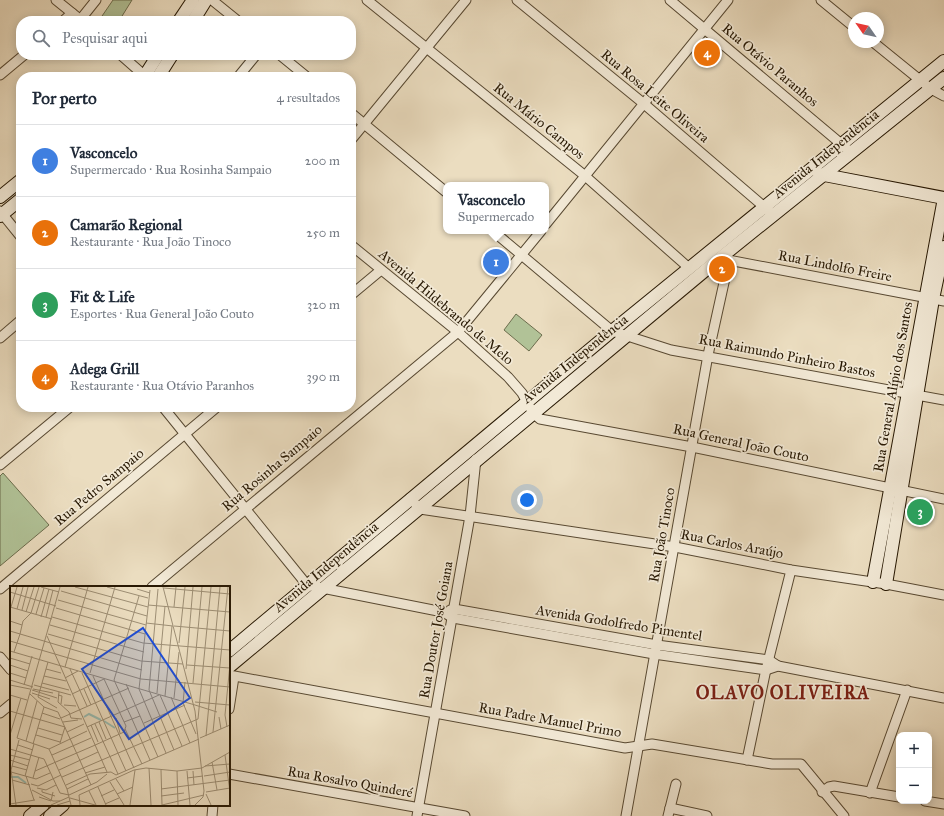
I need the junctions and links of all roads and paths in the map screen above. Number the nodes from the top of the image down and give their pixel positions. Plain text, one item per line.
1 (56, 0) edge
2 (96, 0) edge
3 (193, 0) edge
4 (206, 0) edge
5 (212, 0) edge
6 (367, 0) edge
7 (466, 0) edge
8 (517, 0) edge
9 (670, 0) edge
10 (728, 0) edge
11 (821, 0) edge
12 (72, 13) junction
13 (69, 16) edge
14 (76, 16) edge
15 (84, 16) edge
16 (182, 16) edge
17 (196, 16) edge
18 (232, 16) edge
19 (848, 22) edge
20 (704, 28) junction
21 (426, 48) junction
22 (880, 48) edge
23 (18, 60) edge
24 (126, 60) edge
25 (155, 60) edge
26 (169, 60) edge
27 (252, 60) edge
28 (286, 60) edge
29 (944, 61) edge
30 (140, 72) edge
31 (148, 72) edge
32 (161, 72) edge
33 (242, 72) edge
34 (301, 72) edge
35 (0, 75) edge
36 (944, 78) edge
37 (920, 81) junction
38 (931, 88) junction
39 (944, 96) edge
40 (643, 103) junction
41 (356, 117) edge
42 (364, 124) junction
43 (356, 134) edge
44 (846, 149) junction
45 (808, 172) junction
46 (584, 175) junction
47 (824, 175) junction
48 (16, 184) edge
49 (443, 190) edge
50 (0, 197) edge
51 (944, 198) edge
52 (16, 202) edge
53 (764, 207) junction
54 (1, 214) edge
55 (774, 215) junction
56 (549, 220) edge
57 (16, 231) edge
58 (497, 234) edge
59 (539, 234) edge
60 (944, 248) edge
61 (356, 249) edge
62 (522, 255) junction
63 (724, 259) junction
64 (689, 268) junction
65 (381, 270) junction
66 (356, 291) edge
67 (934, 300) edge
68 (16, 324) edge
69 (612, 331) junction
70 (458, 332) junction
71 (627, 336) junction
72 (0, 338) edge
73 (708, 355) junction
74 (912, 394) junction
75 (944, 400) edge
76 (527, 401) junction
77 (64, 412) edge
78 (166, 412) edge
79 (211, 412) edge
80 (533, 412) junction
81 (185, 434) junction
82 (692, 447) junction
83 (468, 451) junction
84 (477, 460) junction
85 (0, 465) edge
86 (896, 489) junction
87 (410, 498) junction
88 (944, 499) edge
89 (245, 509) junction
90 (420, 509) junction
91 (470, 516) junction
92 (674, 547) junction
93 (792, 570) junction
94 (873, 582) junction
95 (886, 584) junction
96 (153, 586) edge
97 (308, 586) junction
98 (0, 588) edge
99 (323, 589) junction
100 (944, 595) edge
101 (454, 614) junction
102 (551, 630) junction
103 (657, 645) junction
104 (230, 650) edge
105 (654, 654) junction
106 (0, 657) edge
107 (768, 664) junction
108 (10, 669) edge
109 (231, 673) edge
110 (907, 690) junction
111 (230, 691) edge
112 (944, 698) edge
113 (10, 705) edge
114 (0, 713) edge
115 (436, 713) junction
116 (639, 746) junction
117 (747, 760) junction
118 (230, 774) edge
119 (676, 784) dead end
120 (822, 792) junction
121 (870, 793) junction
122 (896, 797) edge
123 (932, 802) edge
124 (944, 804) edge
125 (43, 806) edge
126 (62, 806) edge
127 (213, 806) edge
128 (418, 812) edge
129 (669, 812) edge
130 (30, 816) edge
131 (50, 816) edge
132 (212, 816) edge
133 (465, 816) edge
134 (626, 816) edge
135 (707, 816) edge
136 (844, 816) edge

1 - 12 street
2 - 15 street
3 - 16 main road
4 - 17 main road
5 - 18 street
6 - 21 street, Rua Mário Campos
7 - 21 street
8 - 40 street, Rua Rosa Leite Oliveira
9 - 20 street, Rua Otávio Paranhos
10 - 20 street
11 - 19 street
12 - 13 street
12 - 14 street
20 - 40 street
20 - 44 street, Rua Otávio Paranhos
21 - 42 street
21 - 46 street, Rua Mário Campos
22 - 37 street
23 - 35 street
24 - 30 street
25 - 31 main road
26 - 32 main road
27 - 33 street
28 - 34 street
29 - 37 main road, Avenida Independência
36 - 38 main road, Avenida Independência
37 - 38 street
37 - 44 main road, Avenida Independência
38 - 39 street
38 - 44 main road, Avenida Independência
40 - 46 street
40 - 53 street, Rua Rosa Leite Oliveira
41 - 42 street
42 - 43 street
42 - 49 street
44 - 45 main road, Avenida Independência
44 - 47 main road, Avenida Independência
45 - 47 main road
45 - 53 main road, Avenida Independência
46 - 56 street
46 - 64 street, Rua Mário Campos
47 - 51 main road
47 - 55 main road, Avenida Independência
48 - 50 main road
51 - 67 main road, Rua General Alípio dos Santos
52 - 54 main road
53 - 55 street, Rua Rosa Leite Oliveira
53 - 64 main road, Avenida Independência
54 - 57 street
55 - 63 main road, Avenida Independência
58 - 62 street
59 - 62 street, Rua Rosinha Sampaio
60 - 67 main road, Rua General Alípio dos Santos
61 - 65 street, Avenida Hildebrando de Melo
62 - 69 street
62 - 70 street, Rua Rosinha Sampaio
63 - 67 street, Rua Lindolfo Freire
63 - 71 main road, Avenida Independência
63 - 73 street, Rua João Tinoco
64 - 69 main road, Avenida Independência
65 - 66 street
65 - 70 street, Avenida Hildebrando de Melo
67 - 74 main road, Rua General Alípio dos Santos
68 - 72 street
69 - 71 street, Rua Raimundo Pinheiro Bastos
69 - 76 main road, Avenida Independência
70 - 76 street, Avenida Hildebrando de Melo
70 - 89 street, Rua Rosinha Sampaio
71 - 73 street, Rua Raimundo Pinheiro Bastos
71 - 80 main road, Avenida Independência
73 - 74 street, Rua Raimundo Pinheiro Bastos
73 - 82 street, Rua João Tinoco
74 - 75 street, Rua Raimundo Pinheiro Bastos
74 - 86 main road, Rua General Alípio dos Santos
76 - 80 street, Avenida Hildebrando de Melo
76 - 83 main road, Avenida Independência
77 - 85 street
78 - 81 street
79 - 81 street, Rua Pedro Sampaio
80 - 82 street, Rua General João Couto
80 - 84 main road, Avenida Independência
81 - 89 street
81 - 98 street, Rua Pedro Sampaio
82 - 86 street, Rua General João Couto
82 - 92 street, Rua João Tinoco
83 - 84 street
83 - 87 main road, Avenida Independência
84 - 90 main road, Avenida Independência
84 - 91 street, Rua Doutor José Goiana
86 - 88 street, Rua General João Couto
86 - 94 main road, Rua General Alípio dos Santos
86 - 95 main road, Rua General Alípio dos Santos
87 - 90 street
87 - 97 main road, Avenida Independência
89 - 96 street, Rua Rosinha Sampaio
89 - 97 street
90 - 91 street, Rua Carlos Araújo
90 - 99 main road, Avenida Independência
91 - 92 street, Rua Carlos Araújo
91 - 101 street, Rua Doutor José Goiana
92 - 93 street, Rua Carlos Araújo
92 - 103 street, Rua João Tinoco
93 - 94 street, Rua Carlos Araújo
93 - 107 street, Rua Carlos Araújo
94 - 95 street, Rua Carlos Araújo
95 - 100 street, Rua Carlos Araújo
97 - 99 street
97 - 104 main road, Avenida Independência
99 - 101 street
99 - 109 main road, Avenida Independência
101 - 102 street, Avenida Godolfredo Pimentel
101 - 115 street, Rua Doutor José Goiana
102 - 103 street, Avenida Godolfredo Pimentel
102 - 105 street, Avenida Godolfredo Pimentel
103 - 105 street, Rua João Tinoco
103 - 107 street, Avenida Godolfredo Pimentel
105 - 107 street, Avenida Godolfredo Pimentel
105 - 116 street, Rua João Tinoco
106 - 108 street
107 - 110 street, Avenida Godolfredo Pimentel
107 - 117 street, Rua Carlos Araújo
109 - 111 street
109 - 115 street, Rua Padre Manuel Primo
110 - 112 street, Avenida Godolfredo Pimentel
110 - 121 street
113 - 114 street
115 - 116 street, Rua Padre Manuel Primo
115 - 128 street, Rua Doutor José Goiana
116 - 117 street, Rua Padre Manuel Primo
116 - 134 street, Rua João Tinoco
117 - 120 street, Rua Padre Manuel Primo
118 - 128 street, Rua Rosalvo Quinderé
119 - 129 street
120 - 121 street
120 - 136 street
121 - 122 street
123 - 124 street
125 - 130 main road
126 - 131 main road
127 - 132 street
128 - 133 street, Rua Rosalvo Quinderé
129 - 135 street

